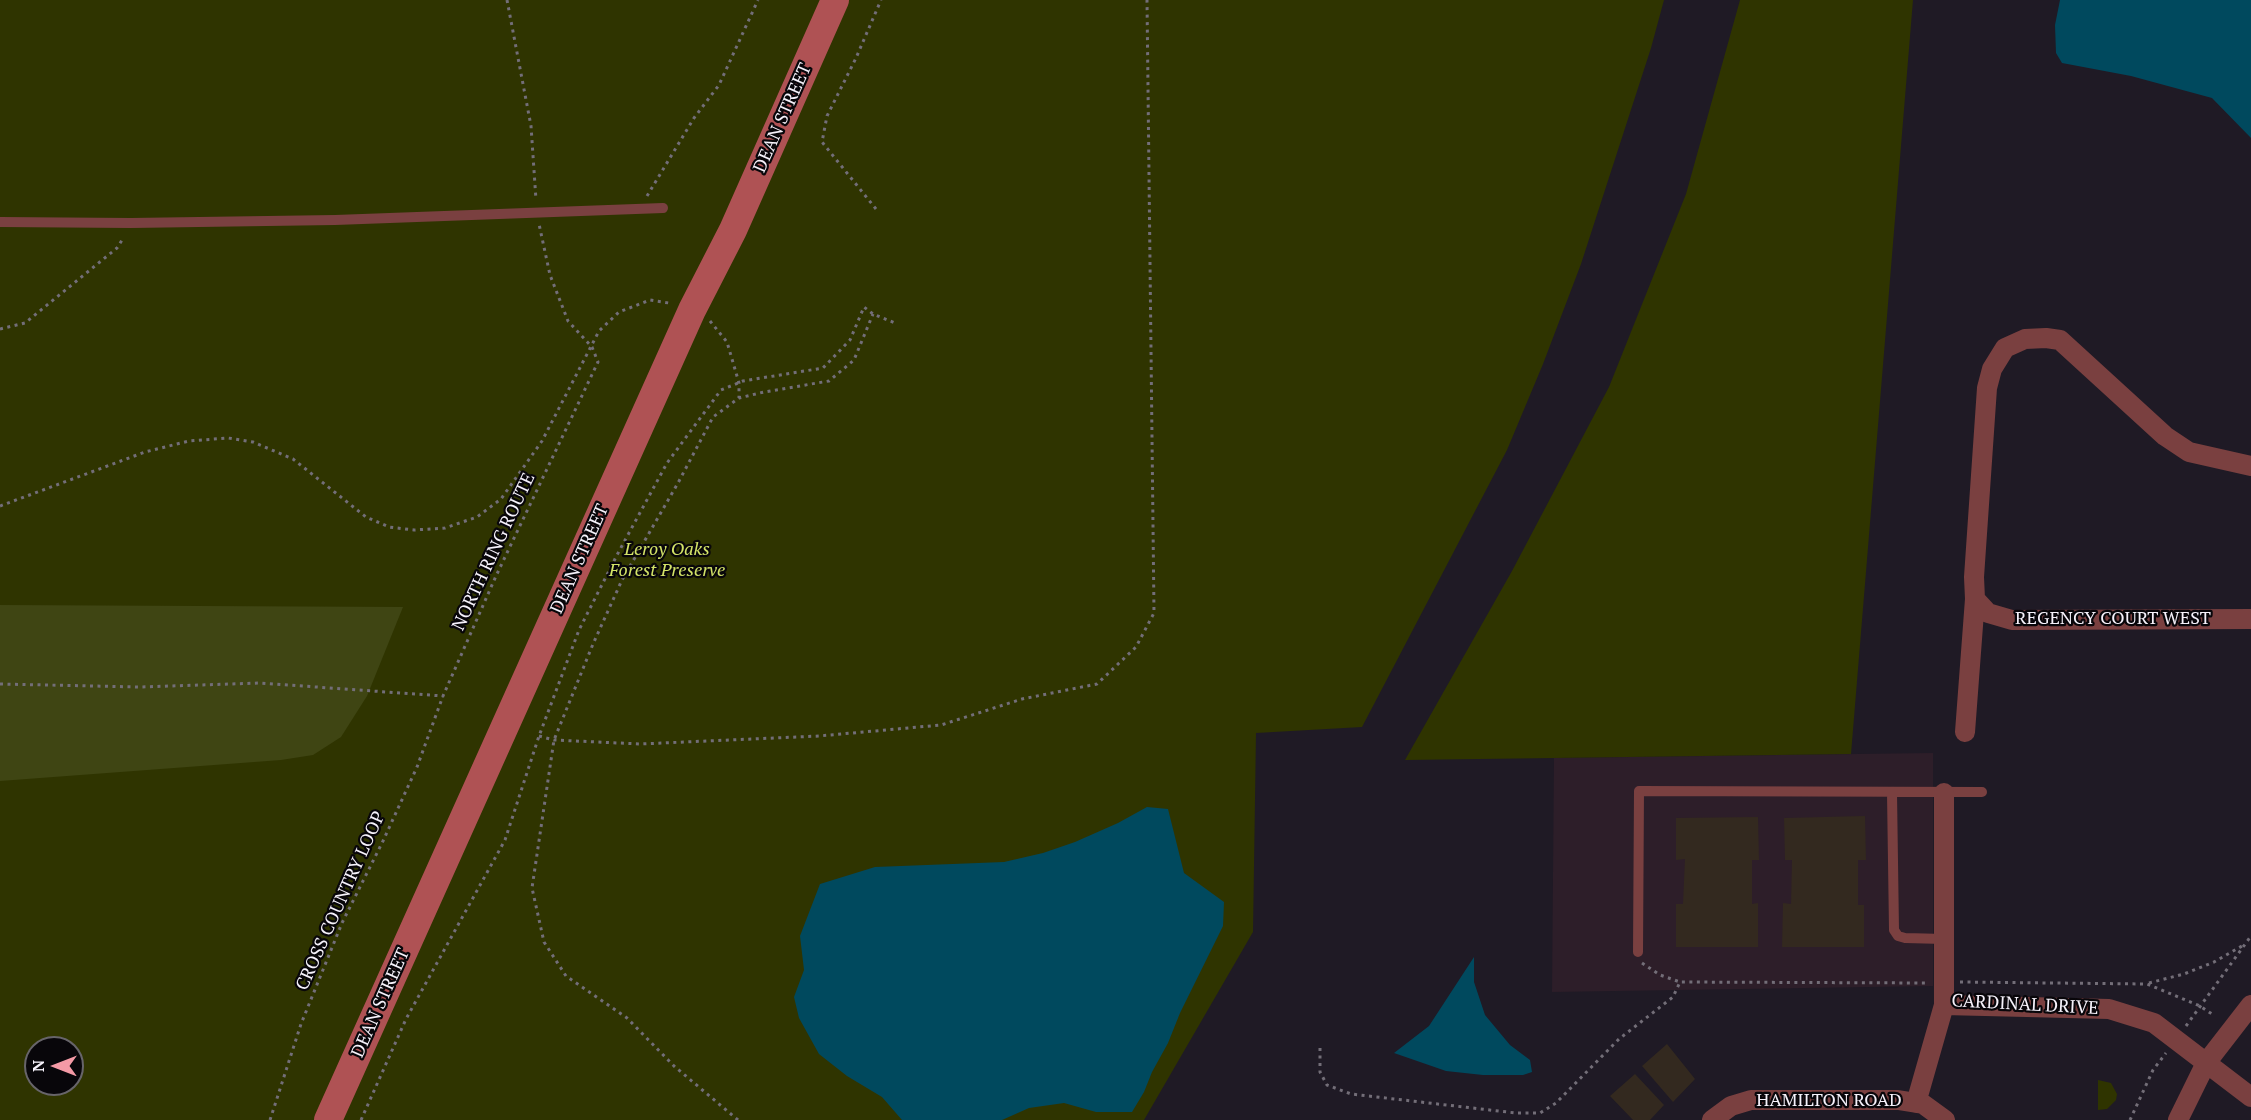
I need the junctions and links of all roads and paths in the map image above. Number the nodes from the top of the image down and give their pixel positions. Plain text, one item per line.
1 (507, 0) edge
2 (758, 0) edge
3 (835, 0) edge
4 (881, 0) edge
5 (1147, 0) edge
6 (663, 208) dead end
7 (876, 208) dead end
8 (639, 209) junction
9 (537, 212) junction
10 (0, 222) edge
11 (131, 223) junction
12 (670, 303) dead end
13 (873, 315) junction
14 (706, 318) dead end
15 (895, 323) dead end
16 (0, 328) edge
17 (592, 347) junction
18 (738, 383) junction
19 (739, 398) junction
20 (2251, 466) edge
21 (0, 506) edge
22 (1975, 599) junction
23 (2251, 619) edge
24 (0, 684) edge
25 (443, 696) junction
26 (1965, 732) dead end
27 (539, 736) junction
28 (554, 740) junction
29 (1982, 792) dead end
30 (1892, 793) junction
31 (1944, 793) junction
32 (2251, 936) edge
33 (1944, 939) junction
34 (2245, 944) junction
35 (1638, 952) joint
36 (1680, 982) junction
37 (1927, 982) dead end
38 (1952, 982) dead end
39 (2147, 984) junction
40 (1944, 1005) junction
41 (2251, 1005) edge
42 (2200, 1006) junction
43 (2215, 1016) dead end
44 (2182, 1031) dead end
45 (1320, 1048) dead end
46 (2167, 1051) dead end
47 (2206, 1063) junction
48 (2251, 1097) edge
49 (1916, 1103) junction
50 (270, 1120) edge
51 (328, 1120) edge
52 (361, 1120) edge
53 (738, 1120) edge
54 (1712, 1120) edge
55 (1945, 1120) edge
56 (2130, 1120) edge
57 (2178, 1120) edge

1 - 9 path
2 - 8 path
3 - 51 street, DEAN STREET
4 - 7 path
5 - 28 path
6 - 8 lane
8 - 9 lane
9 - 11 lane
9 - 17 path
10 - 11 lane
11 - 16 path
12 - 17 path
13 - 15 path
13 - 18 path
13 - 19 path
14 - 18 path
17 - 21 path
17 - 25 path, NORTH RING ROUTE
18 - 19 path
18 - 27 path
19 - 28 path
20 - 22 street
22 - 23 street, REGENCY COURT WEST
22 - 26 street
24 - 25 path
25 - 50 path, CROSS COUNTRY LOOP
27 - 28 path
27 - 52 path
28 - 53 path
29 - 31 lane
30 - 31 lane
30 - 33 lane
30 - 35 lane
31 - 33 street, CARDINAL DRIVE
32 - 34 path
33 - 40 street, CARDINAL DRIVE
34 - 39 path
34 - 42 path
35 - 36 path
36 - 37 path
36 - 45 path
38 - 39 path
39 - 42 path
40 - 47 street, CARDINAL DRIVE
40 - 49 street
41 - 47 street
42 - 43 path
42 - 44 path
46 - 56 path
47 - 48 street, CARDINAL DRIVE
47 - 57 street
49 - 54 street, HAMILTON ROAD
49 - 55 street

